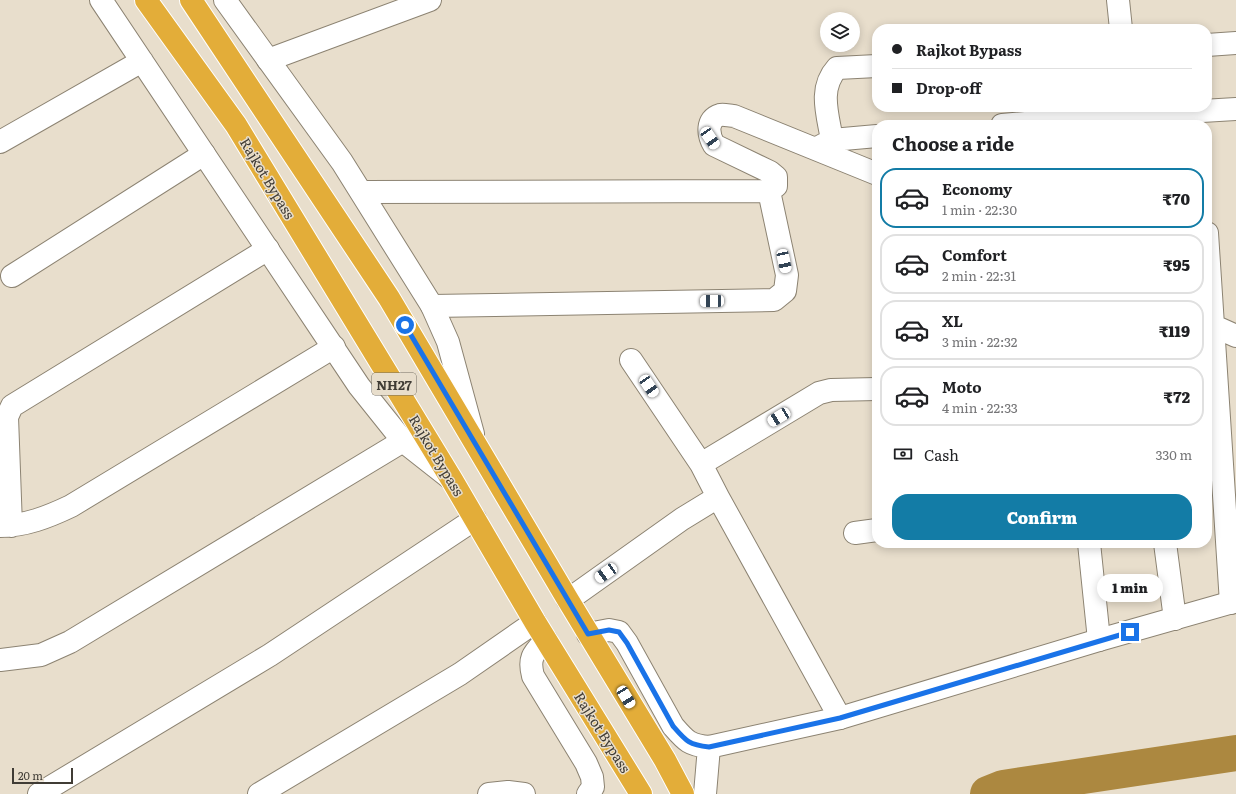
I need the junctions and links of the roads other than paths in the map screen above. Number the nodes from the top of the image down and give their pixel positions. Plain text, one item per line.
1 (101, 0) edge
2 (146, 0) edge
3 (190, 0) edge
4 (224, 0) edge
5 (430, 0) edge
6 (1118, 0) edge
7 (1120, 24) edge
8 (1236, 43) edge
9 (1212, 45) edge
10 (142, 60) junction
11 (268, 60) junction
12 (872, 66) edge
13 (1236, 109) edge
14 (1111, 112) edge
15 (1138, 112) edge
16 (1171, 119) edge
17 (1044, 120) edge
18 (872, 137) edge
19 (0, 142) edge
20 (824, 144) junction
21 (204, 154) junction
22 (872, 171) edge
23 (770, 191) junction
24 (362, 192) junction
25 (268, 249) junction
26 (12, 276) dead end
27 (432, 306) junction
28 (1212, 325) edge
29 (1236, 336) edge
30 (334, 347) junction
31 (1212, 359) edge
32 (631, 360) dead end
33 (872, 389) edge
34 (403, 441) junction
35 (477, 446) junction
36 (700, 464) junction
37 (452, 480) junction
38 (718, 497) junction
39 (475, 519) junction
40 (5, 526) edge
41 (872, 531) edge
42 (854, 533) dead end
43 (1090, 548) edge
44 (1166, 548) edge
45 (568, 600) junction
46 (1233, 602) edge
47 (1175, 618) junction
48 (541, 631) junction
49 (588, 634) junction
50 (1099, 640) junction
51 (0, 660) edge
52 (840, 718) junction
53 (709, 747) junction
54 (39, 794) edge
55 (260, 794) edge
56 (489, 794) edge
57 (524, 794) edge
58 (588, 794) edge
59 (641, 794) edge
60 (683, 794) edge
61 (704, 794) edge

1 - 10 street
2 - 37 highway, Rajkot Bypass / NH27
3 - 35 highway, NH27
4 - 11 street
5 - 11 street
6 - 7 street
8 - 9 street
10 - 19 street
10 - 21 street
11 - 24 street
12 - 20 street
13 - 16 street
14 - 17 street
15 - 16 street
18 - 20 street
20 - 22 street
20 - 23 street
21 - 25 street
21 - 26 street
23 - 24 street
23 - 27 street
24 - 27 street
25 - 30 street
25 - 40 street
27 - 35 street
28 - 29 street
30 - 34 street
30 - 40 street
31 - 46 street
32 - 36 street
33 - 36 street
34 - 37 street
34 - 51 street
35 - 45 highway, NH27
36 - 38 street
37 - 39 highway, Rajkot Bypass / NH27
38 - 45 street
38 - 52 street
39 - 48 highway, Rajkot Bypass / NH27
39 - 54 street
41 - 42 street
43 - 50 street
44 - 47 street
45 - 49 highway, NH27
46 - 47 street
47 - 50 street
48 - 55 street
48 - 58 street
48 - 59 highway, Rajkot Bypass / NH27
49 - 53 street
49 - 60 highway, NH27
50 - 52 street
52 - 53 street
53 - 61 street
56 - 57 street

